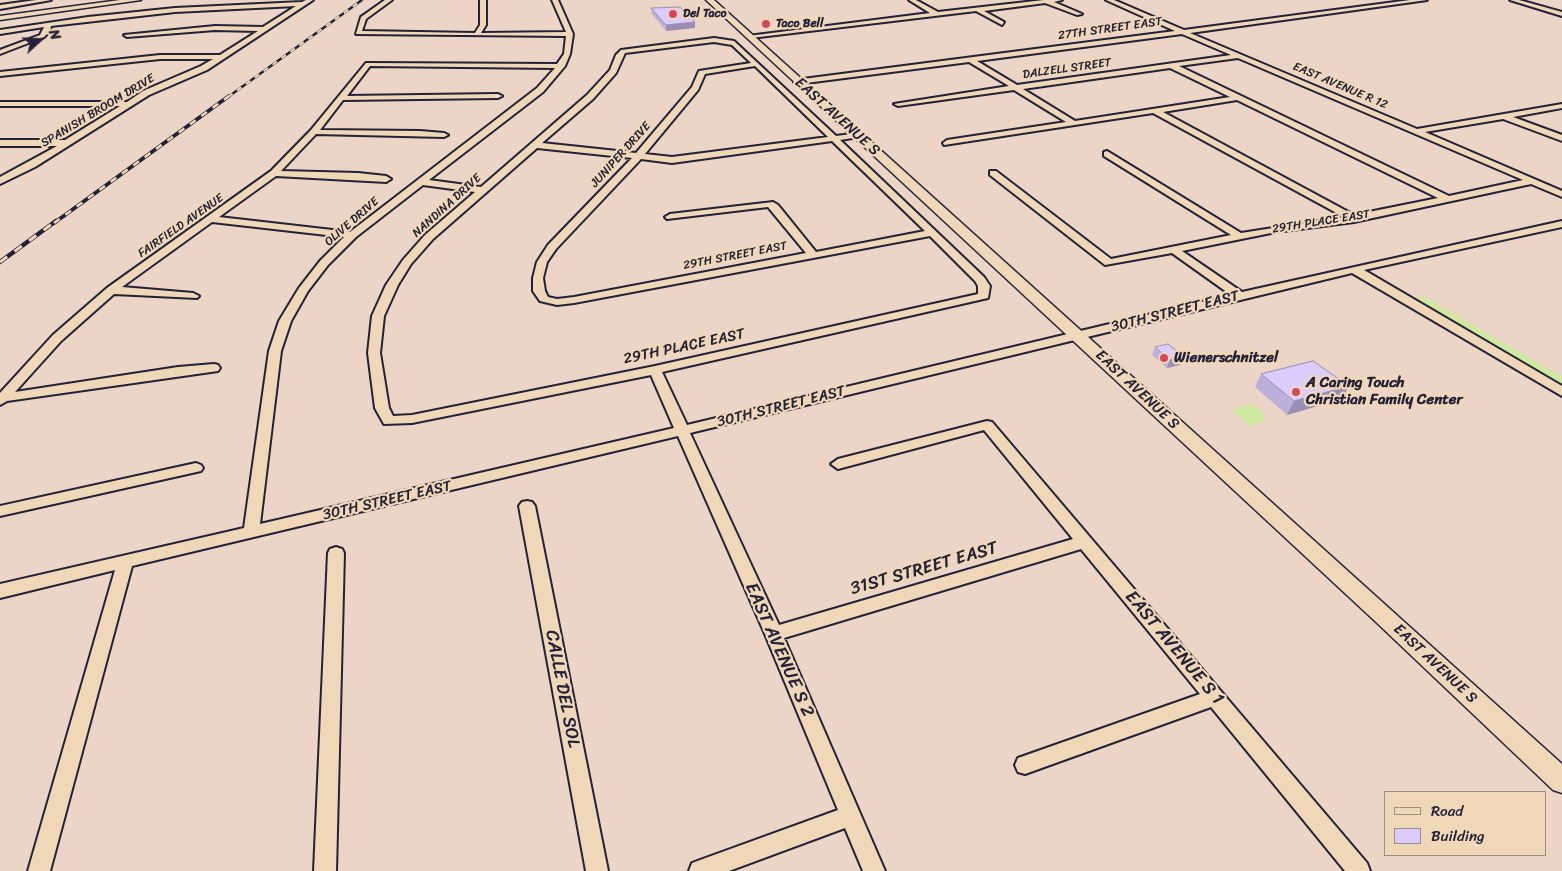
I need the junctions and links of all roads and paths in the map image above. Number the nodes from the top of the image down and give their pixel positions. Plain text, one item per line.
1 (48, 0) edge
2 (130, 0) edge
3 (137, 0) edge
4 (390, 0) edge
5 (483, 0) edge
6 (555, 0) edge
7 (710, 0) edge
8 (912, 0) edge
9 (1059, 0) edge
10 (1109, 0) edge
11 (1424, 0) edge
12 (1513, 0) edge
13 (1046, 1) junction
14 (21, 2) edge
15 (307, 2) edge
16 (0, 7) edge
17 (976, 9) junction
18 (936, 14) junction
19 (1079, 14) dead end
20 (1562, 14) edge
21 (2, 16) edge
22 (1002, 23) dead end
23 (48, 25) junction
24 (263, 29) junction
25 (1181, 31) junction
26 (0, 32) edge
27 (358, 33) joint
28 (570, 34) junction
29 (127, 35) dead end
30 (477, 35) junction
31 (751, 36) junction
32 (725, 40) joint
33 (0, 52) edge
34 (1239, 56) junction
35 (222, 57) junction
36 (970, 59) junction
37 (368, 64) joint
38 (757, 64) junction
39 (1170, 65) junction
40 (561, 66) junction
41 (0, 74) edge
42 (798, 82) junction
43 (1016, 87) junction
44 (498, 96) dead end
45 (340, 98) junction
46 (1237, 98) junction
47 (0, 104) edge
48 (128, 104) junction
49 (898, 104) dead end
50 (1562, 106) edge
51 (1155, 111) junction
52 (1503, 116) junction
53 (1073, 123) junction
54 (1418, 131) junction
55 (314, 132) junction
56 (444, 135) dead end
57 (856, 135) junction
58 (832, 138) junction
59 (1562, 138) edge
60 (947, 143) dead end
61 (0, 144) edge
62 (66, 144) junction
63 (535, 146) junction
64 (1107, 154) dead end
65 (637, 158) junction
66 (274, 173) junction
67 (993, 173) dead end
68 (386, 179) dead end
69 (0, 182) edge
70 (420, 182) junction
71 (1534, 182) junction
72 (482, 190) junction
73 (1562, 194) edge
74 (1448, 199) junction
75 (670, 217) dead end
76 (1354, 218) junction
77 (213, 219) junction
78 (1562, 224) edge
79 (932, 233) junction
80 (352, 236) junction
81 (1239, 236) junction
82 (1175, 251) junction
83 (813, 256) junction
84 (1354, 269) junction
85 (111, 290) junction
86 (192, 296) dead end
87 (984, 296) joint
88 (1240, 296) junction
89 (544, 299) joint
90 (1078, 336) junction
91 (214, 368) dead end
92 (654, 370) junction
93 (1562, 392) edge
94 (1, 399) edge
95 (389, 421) joint
96 (681, 431) junction
97 (838, 464) dead end
98 (196, 468) dead end
99 (527, 506) dead end
100 (0, 510) edge
101 (251, 533) junction
102 (1085, 542) junction
103 (336, 553) dead end
104 (124, 562) junction
105 (0, 590) edge
106 (774, 634) junction
107 (1215, 697) junction
108 (1025, 765) dead end
109 (1562, 781) edge
110 (850, 816) junction
111 (39, 871) edge
112 (325, 871) edge
113 (597, 871) edge
114 (700, 871) edge
115 (874, 871) edge
116 (1359, 871) edge

1 - 14 street
2 - 3 main road
2 - 21 main road
4 - 27 street
5 - 30 street
6 - 28 street
7 - 31 main road, EAST AVENUE S
8 - 18 street
9 - 13 street
10 - 25 street, EAST AVENUE R 12
11 - 25 street, 27TH STREET EAST
12 - 20 street
13 - 17 street
13 - 19 street
14 - 16 street
15 - 23 street
15 - 24 street, SPANISH BROOM DRIVE
17 - 18 street
17 - 22 street
18 - 31 street
23 - 26 street
23 - 33 street
24 - 29 street
24 - 35 street, SPANISH BROOM DRIVE
25 - 34 street, EAST AVENUE R 12
25 - 36 street, 27TH STREET EAST
27 - 30 street
28 - 30 street
28 - 40 street, OLIVE DRIVE
31 - 42 main road, EAST AVENUE S
32 - 38 street, EAST AVENUE S
32 - 63 street, NANDINA DRIVE
34 - 39 street, DALZELL STREET
34 - 54 street, EAST AVENUE R 12
35 - 41 street
35 - 48 street, SPANISH BROOM DRIVE
36 - 42 street, 27TH STREET EAST
36 - 43 street
37 - 40 street
37 - 45 street, FAIRFIELD AVENUE
38 - 58 street, EAST AVENUE S
38 - 65 street, JUNIPER DRIVE
39 - 43 street, DALZELL STREET
39 - 46 street
40 - 70 street, OLIVE DRIVE
42 - 57 main road, EAST AVENUE S
43 - 49 street, DALZELL STREET
43 - 53 street
44 - 45 street
45 - 55 street, FAIRFIELD AVENUE
46 - 51 street
46 - 74 street
47 - 48 street
48 - 62 street, SPANISH BROOM DRIVE
50 - 52 street
51 - 53 street
51 - 76 street
52 - 54 street
52 - 59 street
53 - 60 street
54 - 71 street, EAST AVENUE R 12
55 - 56 street
55 - 66 street, FAIRFIELD AVENUE
57 - 58 street
57 - 90 main road, EAST AVENUE S
58 - 65 street
58 - 79 street, EAST AVENUE S
61 - 62 street
62 - 69 street, SPANISH BROOM DRIVE
63 - 65 street
63 - 72 street, NANDINA DRIVE
64 - 81 street
65 - 89 street, JUNIPER DRIVE
66 - 68 street
66 - 77 street, FAIRFIELD AVENUE
67 - 82 street, 29TH PLACE EAST
70 - 72 street
70 - 80 street, OLIVE DRIVE
71 - 73 street, EAST AVENUE R 12
71 - 74 street, 29TH PLACE EAST
72 - 95 street, NANDINA DRIVE
74 - 76 street, 29TH PLACE EAST
75 - 83 street
76 - 81 street, 29TH PLACE EAST
77 - 80 street
77 - 85 street, FAIRFIELD AVENUE
78 - 84 street, 30TH STREET EAST
79 - 83 street, 29TH STREET EAST
79 - 87 street, EAST AVENUE S
80 - 101 street, OLIVE DRIVE
81 - 82 street, 29TH PLACE EAST
82 - 88 street
83 - 89 street, 29TH STREET EAST
84 - 88 street, 30TH STREET EAST
84 - 93 street
85 - 86 street
85 - 94 street, FAIRFIELD AVENUE
87 - 92 street, 29TH PLACE EAST
88 - 90 street, 30TH STREET EAST
90 - 96 street, 30TH STREET EAST
90 - 109 main road, EAST AVENUE S
91 - 94 street
92 - 95 street, 29TH PLACE EAST
92 - 96 street, EAST AVENUE S 2
96 - 101 street, 30TH STREET EAST
96 - 106 street, EAST AVENUE S 2
97 - 102 street, EAST AVENUE S 1
98 - 100 street
99 - 113 street, CALLE DEL SOL
101 - 104 street, 30TH STREET EAST
102 - 106 street, 31ST STREET EAST
102 - 107 street, EAST AVENUE S 1
103 - 112 street
104 - 105 street, 30TH STREET EAST
104 - 111 street
106 - 110 street, EAST AVENUE S 2
107 - 108 street
107 - 116 street, EAST AVENUE S 1
110 - 114 street
110 - 115 street, EAST AVENUE S 2

